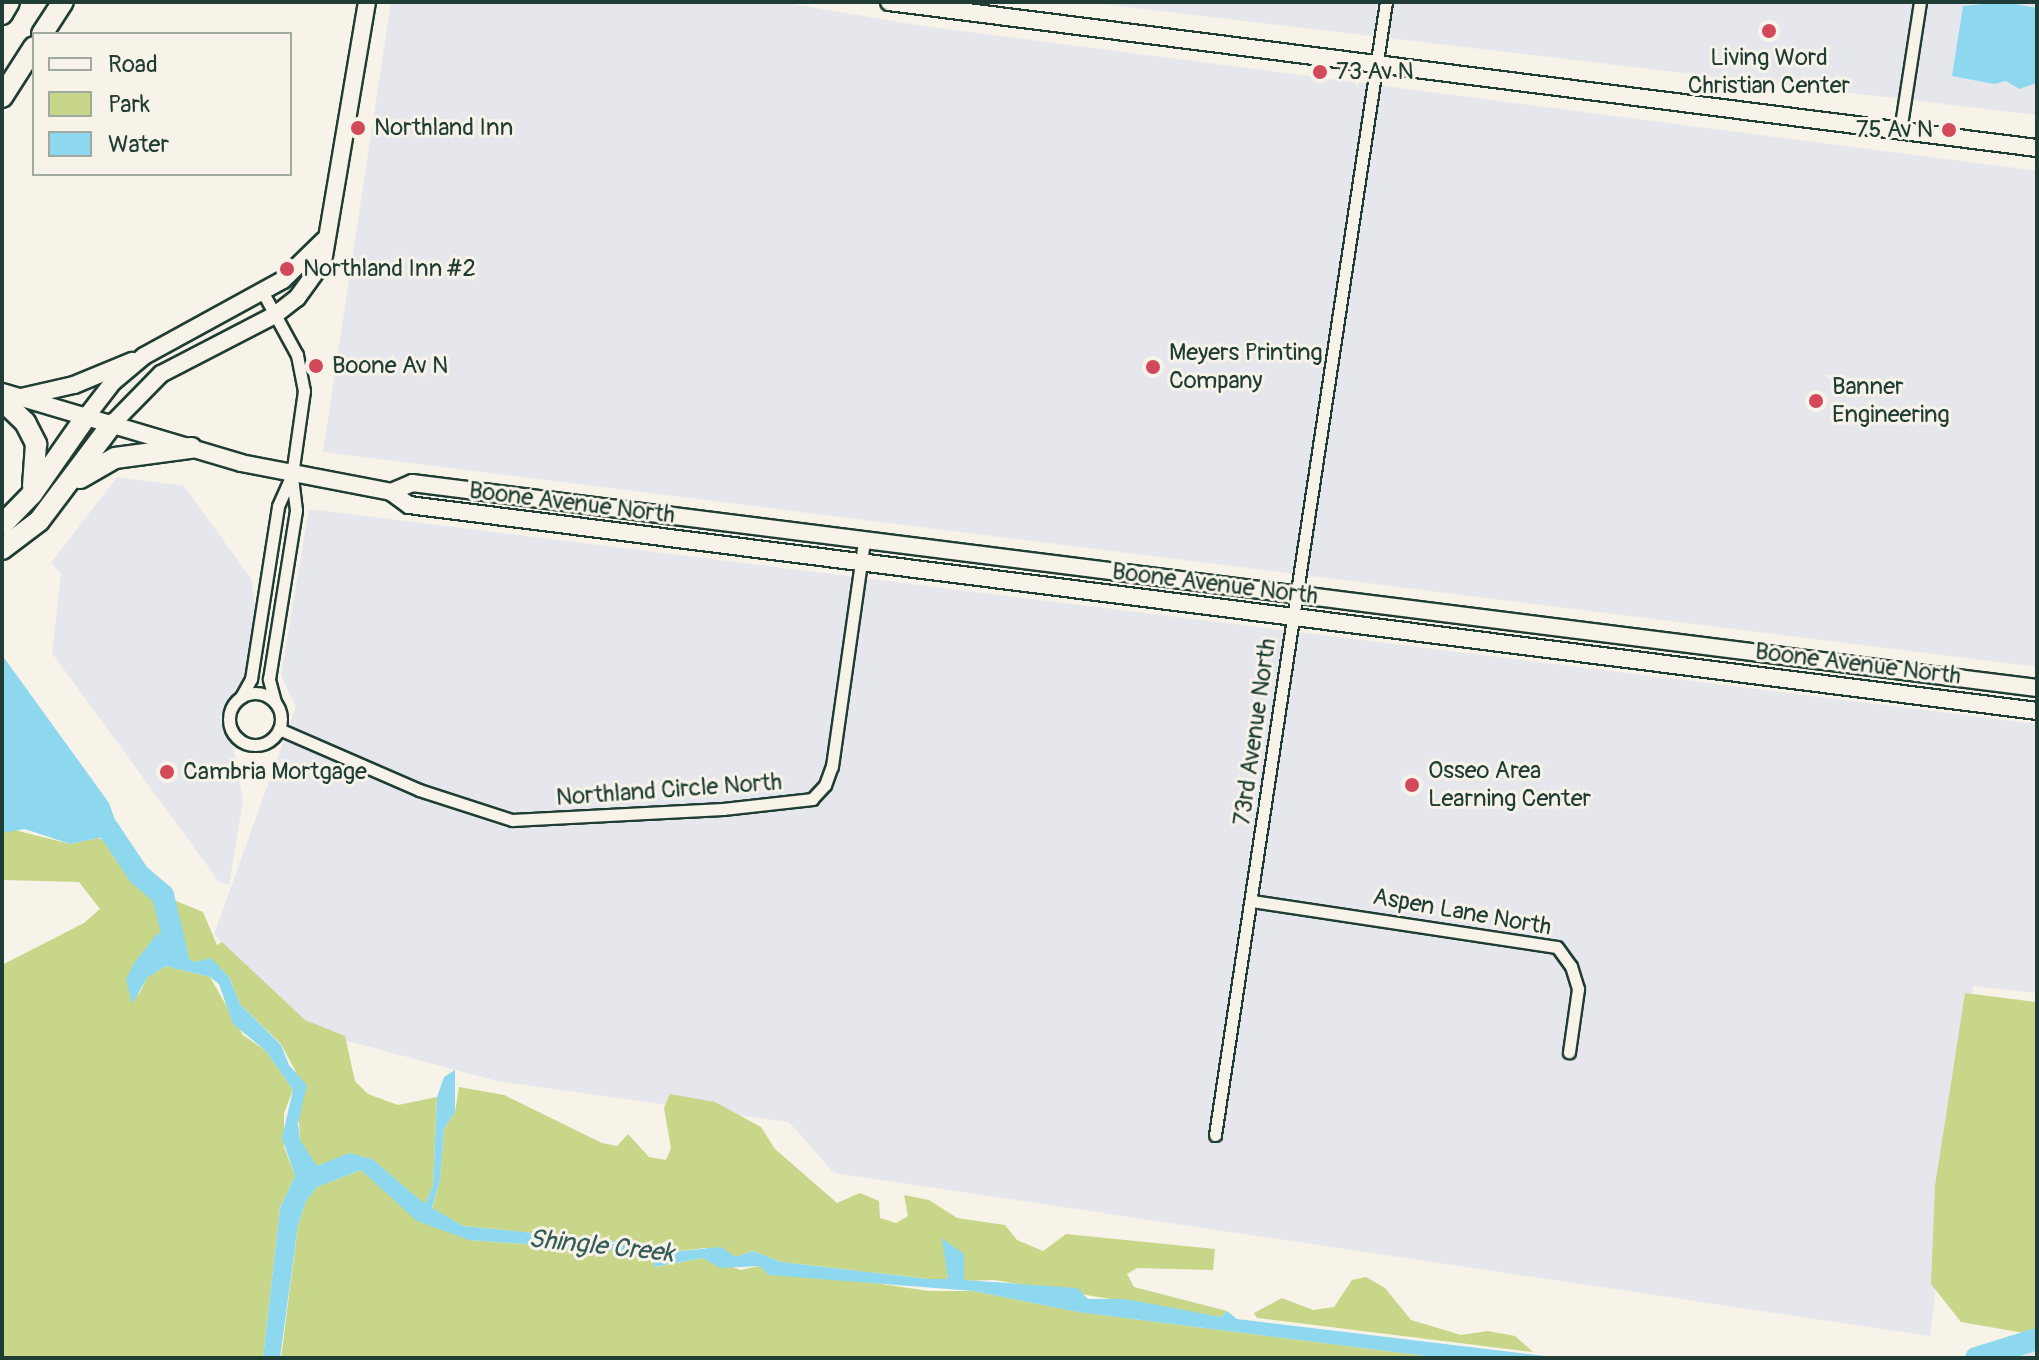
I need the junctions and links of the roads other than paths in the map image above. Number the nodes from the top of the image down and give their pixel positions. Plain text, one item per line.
1 (9, 2) edge
2 (63, 2) edge
3 (367, 2) edge
4 (889, 2) edge
5 (1386, 2) edge
6 (1920, 2) edge
7 (2, 14) edge
8 (43, 32) edge
9 (32, 50) edge
10 (1377, 65) junction
11 (2, 97) edge
12 (1900, 131) junction
13 (2037, 148) edge
14 (324, 240) junction
15 (263, 293) junction
16 (275, 315) junction
17 (144, 356) junction
18 (2, 392) edge
19 (11, 399) edge
20 (86, 417) junction
21 (112, 424) junction
22 (191, 448) junction
23 (292, 475) junction
24 (391, 492) junction
25 (61, 493) junction
26 (22, 507) junction
27 (2, 525) edge
28 (864, 541) junction
29 (2, 549) edge
30 (861, 563) junction
31 (1297, 595) junction
32 (1294, 618) junction
33 (2037, 688) edge
34 (241, 697) junction
35 (275, 702) junction
36 (2037, 711) edge
37 (279, 729) junction
38 (1252, 901) junction
39 (1569, 1052) dead end
40 (1215, 1135) dead end

1 - 7 highway
2 - 8 highway
3 - 14 street
4 - 10 street
5 - 10 street, 73rd Avenue North
6 - 12 street
9 - 11 highway
10 - 12 street
10 - 31 street, 73rd Avenue North
12 - 13 street
14 - 15 street
14 - 16 street
15 - 16 street
15 - 17 street
16 - 21 street
16 - 23 street
17 - 19 street
17 - 20 street
18 - 19 street, Boone Avenue North
19 - 20 street, Boone Avenue North
19 - 26 highway
20 - 21 street, Boone Avenue North
20 - 26 highway
21 - 22 street, Boone Avenue North
21 - 25 highway
22 - 23 street, Boone Avenue North
22 - 25 highway
23 - 24 street, Boone Avenue North
23 - 34 street
23 - 35 street
24 - 28 street, Boone Avenue North
24 - 30 street, Boone Avenue North
25 - 29 highway
26 - 27 highway
28 - 30 street, Northland Circle North
28 - 31 street, Boone Avenue North
30 - 32 street, Boone Avenue North
30 - 37 street, Northland Circle North
31 - 32 street, 73rd Avenue North
31 - 33 street, Boone Avenue North
32 - 36 street, Boone Avenue North
32 - 38 street, 73rd Avenue North
34 - 35 street
34 - 37 street
35 - 37 street
38 - 39 street, Aspen Lane North
38 - 40 street, 73rd Avenue North

